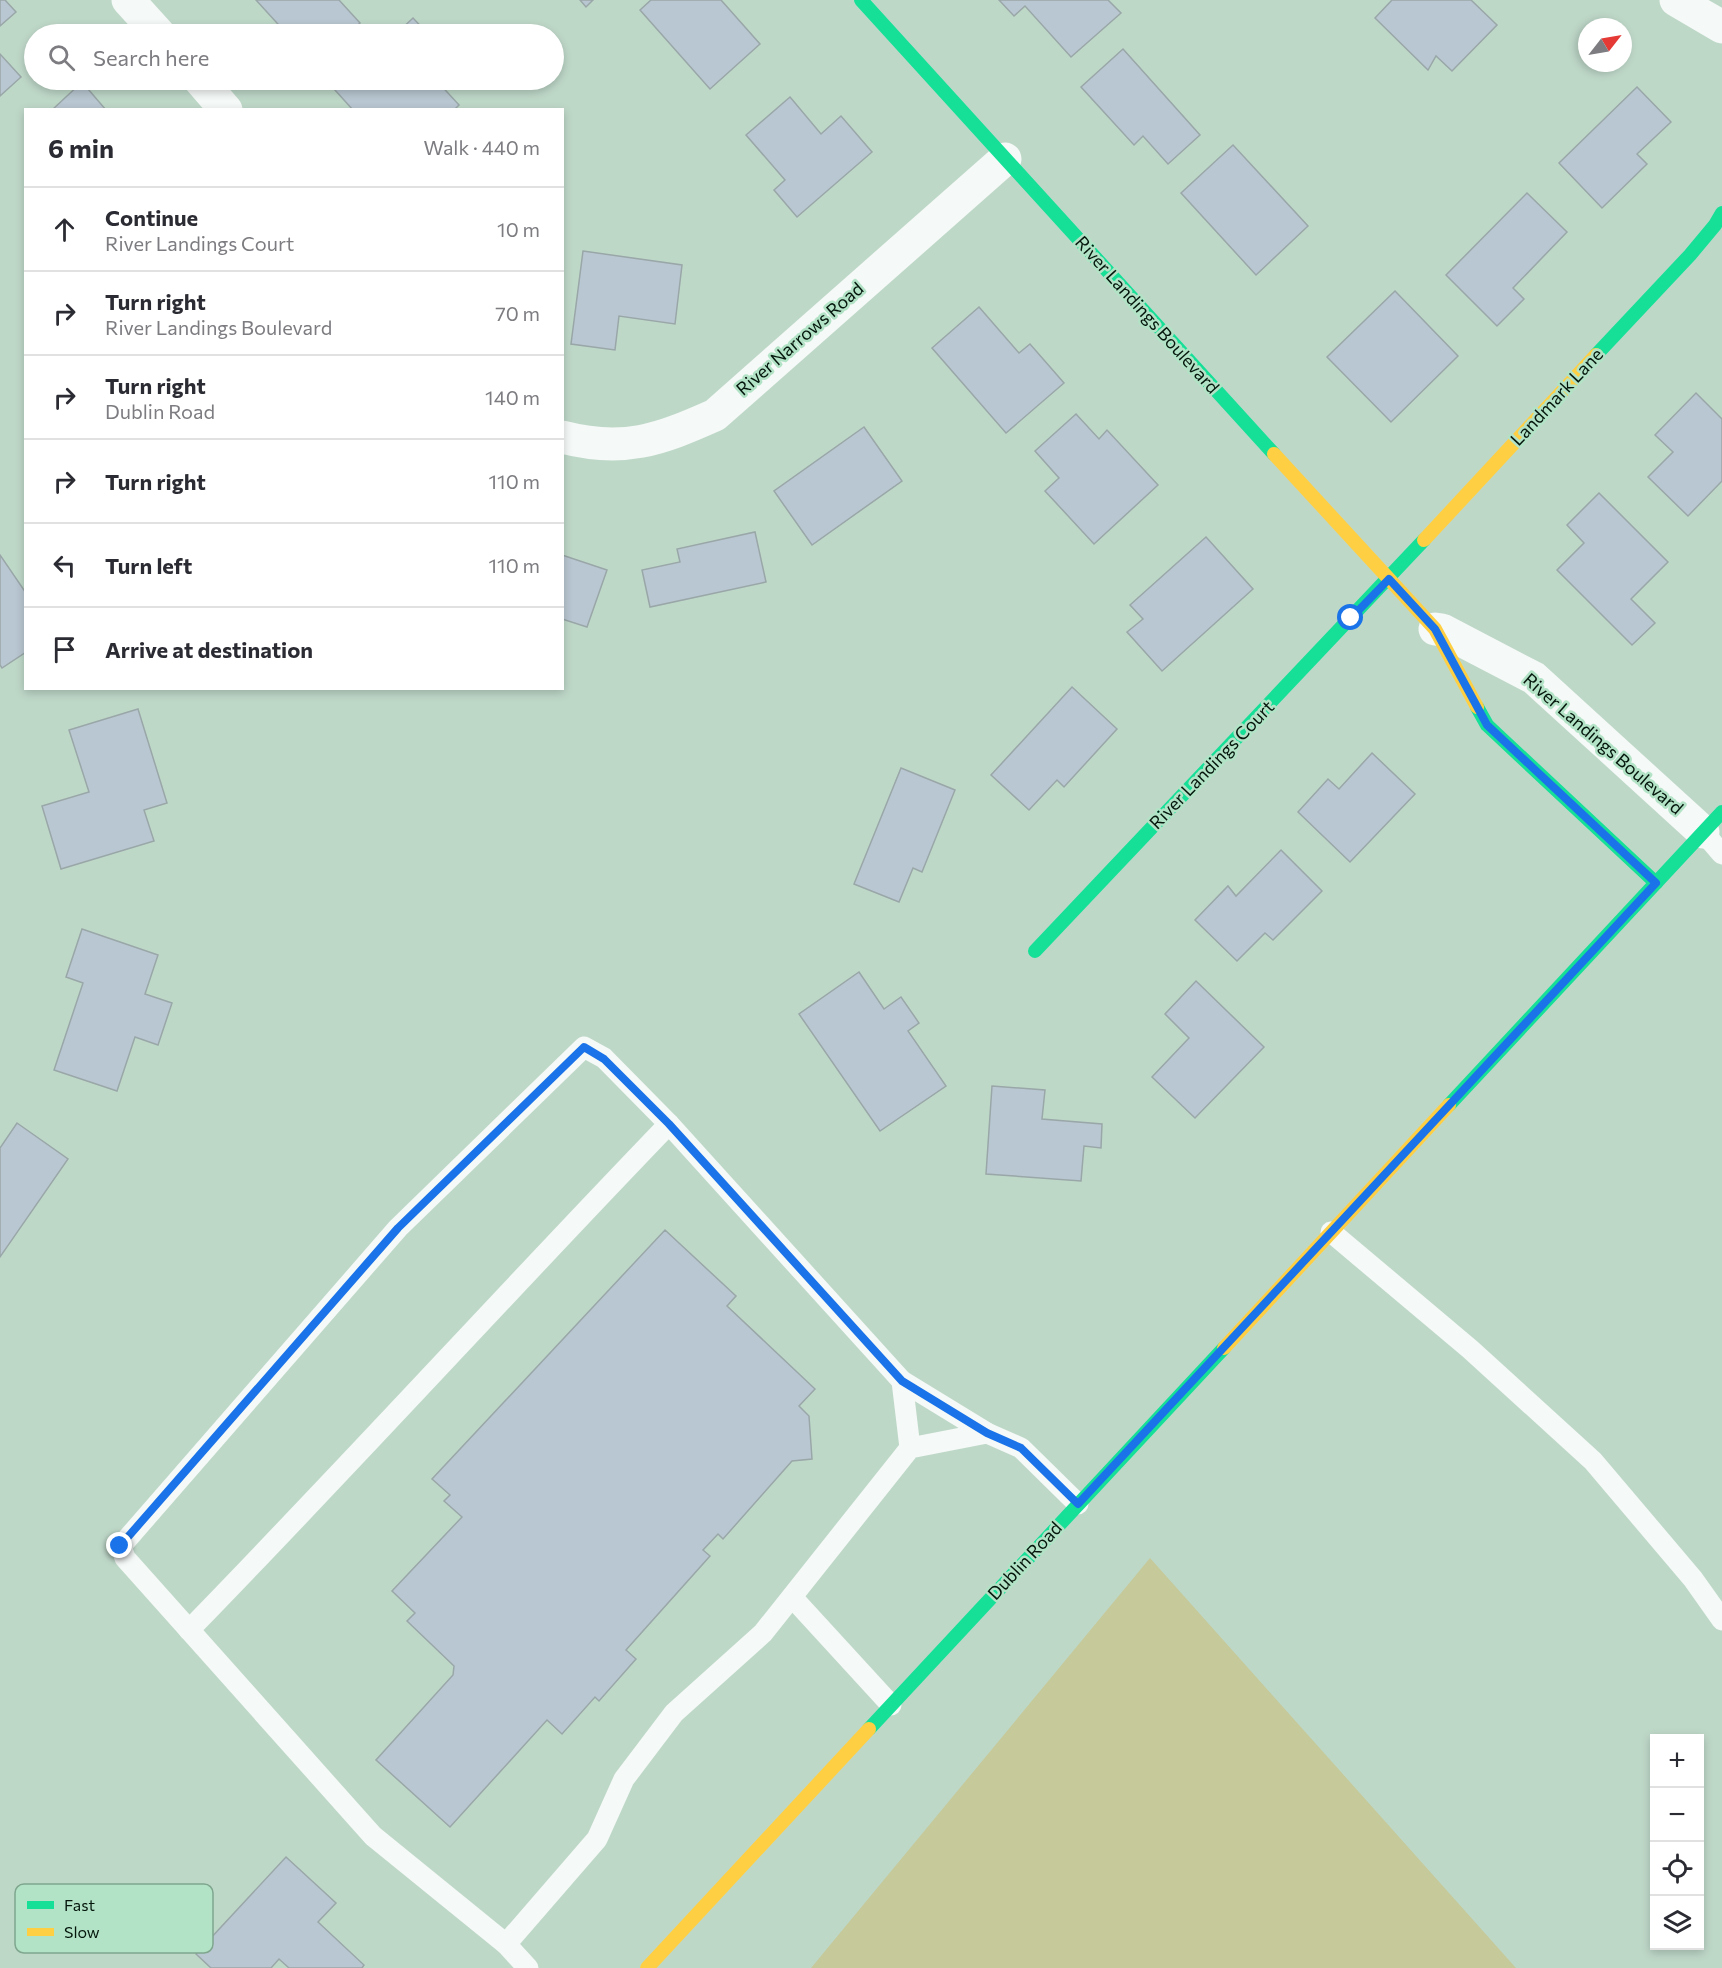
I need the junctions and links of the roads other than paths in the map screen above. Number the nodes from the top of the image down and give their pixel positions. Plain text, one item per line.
1 (128, 0) edge
2 (861, 0) edge
3 (1676, 0) edge
4 (150, 24) edge
5 (1722, 27) edge
6 (209, 90) edge
7 (224, 108) edge
8 (1005, 159) junction
9 (1722, 213) edge
10 (564, 438) edge
11 (1389, 579) junction
12 (1435, 629) junction
13 (1716, 833) edge
14 (1656, 883) junction
15 (1035, 951) dead end
16 (669, 1124) junction
17 (1331, 1232) junction
18 (902, 1381) junction
19 (987, 1433) junction
20 (910, 1448) junction
21 (1078, 1504) junction
22 (792, 1597) junction
23 (1722, 1620) edge
24 (189, 1630) junction
25 (891, 1705) junction
26 (506, 1944) junction
27 (528, 1968) edge
28 (647, 1968) edge

1 - 4 street
2 - 8 street, River Landings Boulevard
3 - 5 street
6 - 7 street
8 - 10 street, River Narrows Road
8 - 11 street, River Landings Boulevard
9 - 11 street, Landmark Lane
11 - 12 street, River Landings Boulevard
11 - 15 street, River Landings Court
12 - 13 street, River Landings Boulevard
12 - 14 street, River Landings Boulevard
13 - 14 street, Dublin Road
14 - 17 street, Dublin Road
16 - 18 lane
16 - 24 lane
16 - 24 lane
17 - 21 street, Dublin Road
17 - 23 lane
18 - 19 lane
18 - 20 lane
19 - 20 lane
19 - 21 lane
20 - 22 lane
21 - 25 street, Dublin Road
22 - 25 lane
22 - 26 lane
24 - 26 lane
25 - 28 street, Dublin Road
26 - 27 lane

